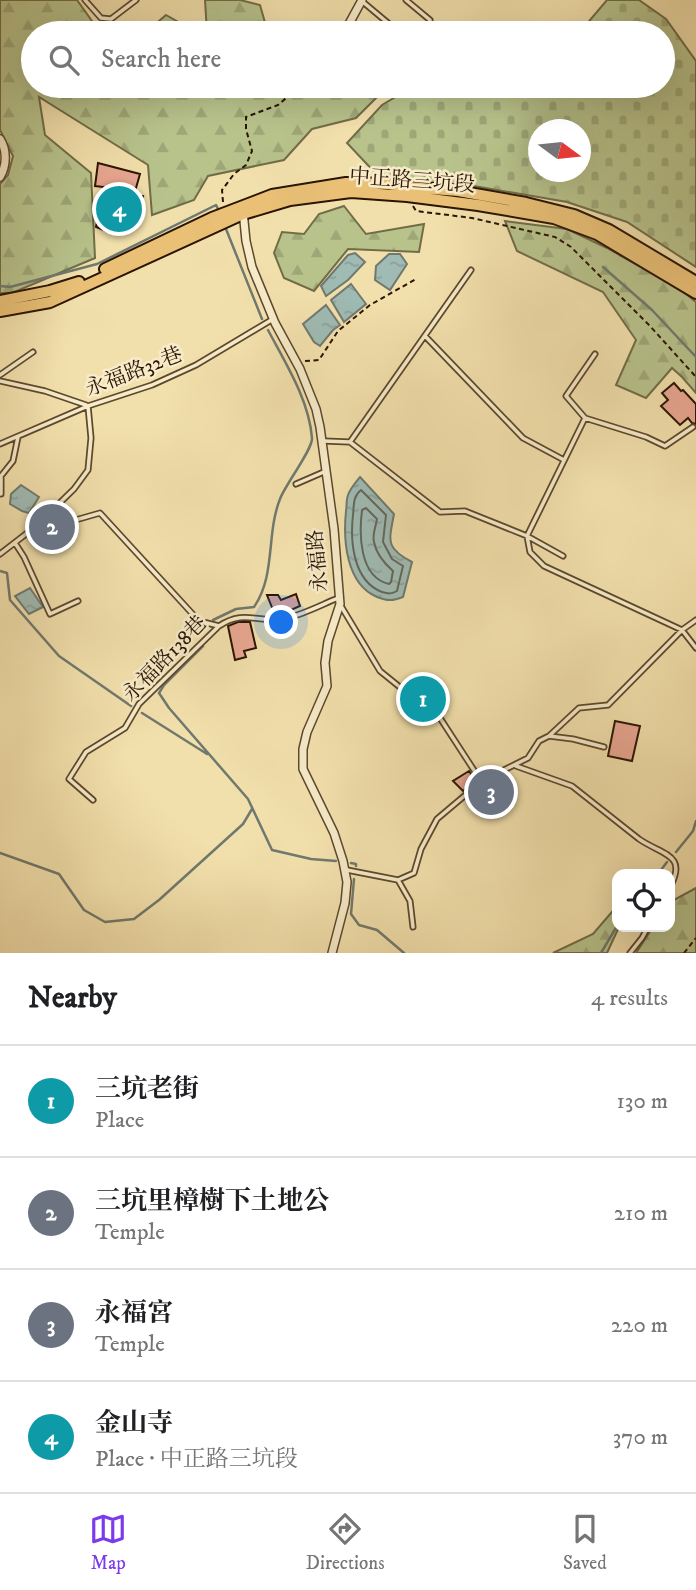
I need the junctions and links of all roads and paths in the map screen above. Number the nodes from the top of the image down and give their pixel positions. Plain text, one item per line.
1 (85, 0) edge
2 (136, 0) edge
3 (362, 0) edge
4 (406, 0) edge
5 (429, 20) dead end
6 (351, 21) edge
7 (386, 21) edge
8 (287, 98) edge
9 (0, 139) edge
10 (0, 177) edge
11 (407, 196) junction
12 (221, 199) dead end
13 (243, 211) junction
14 (471, 270) dead end
15 (416, 279) dead end
16 (696, 282) edge
17 (696, 293) edge
18 (0, 301) edge
19 (0, 311) edge
20 (273, 319) junction
21 (425, 336) junction
22 (33, 352) dead end
23 (595, 354) dead end
24 (297, 362) junction
25 (0, 375) edge
26 (696, 377) edge
27 (0, 381) edge
28 (88, 406) junction
29 (585, 418) junction
30 (693, 427) dead end
31 (18, 437) junction
32 (322, 440) junction
33 (350, 442) junction
34 (0, 444) edge
35 (564, 460) junction
36 (326, 471) junction
37 (296, 484) dead end
38 (1, 494) edge
39 (45, 517) junction
40 (527, 536) junction
41 (15, 543) junction
42 (0, 554) edge
43 (563, 556) dead end
44 (78, 601) dead end
45 (339, 601) junction
46 (696, 620) edge
47 (219, 626) junction
48 (682, 630) junction
49 (696, 648) edge
50 (550, 736) junction
51 (604, 747) dead end
52 (514, 766) junction
53 (482, 781) junction
54 (93, 800) dead end
55 (345, 870) junction
56 (675, 878) edge
57 (398, 880) junction
58 (413, 928) dead end
59 (645, 932) edge
60 (696, 938) edge
61 (332, 953) edge
62 (630, 953) edge
63 (684, 953) edge

1 - 2 lane
3 - 6 street
3 - 7 lane
4 - 5 lane
8 - 12 path
9 - 10 street
11 - 13 main road, 中正路三坑段
11 - 17 main road, 中正路三坑段
11 - 26 path
13 - 16 main road, 中正路三坑段
13 - 18 main road, 中正路三坑段
13 - 19 main road, 中正路三坑段
13 - 20 street, 永福路
14 - 21 lane
15 - 24 path
20 - 24 street, 永福路
20 - 28 lane, 永福路32巷
21 - 33 lane
21 - 35 lane
22 - 25 lane
23 - 29 lane
24 - 32 street, 永福路
27 - 28 lane
28 - 31 lane, 永福路32巷
28 - 39 lane
29 - 30 lane
29 - 35 lane
31 - 34 lane, 永福路32巷
31 - 38 lane
32 - 33 lane
32 - 36 street, 永福路
33 - 40 lane
35 - 40 lane
36 - 37 lane
36 - 45 street, 永福路
39 - 41 lane
39 - 47 lane
40 - 43 lane
40 - 48 lane
41 - 42 lane
41 - 44 lane
45 - 47 lane, 永福路138巷
45 - 53 lane
45 - 55 street, 永福路
46 - 48 lane
47 - 54 lane, 永福路138巷
48 - 49 lane
48 - 50 lane
50 - 51 lane
50 - 52 lane
52 - 53 lane
52 - 56 lane
53 - 57 lane
55 - 57 lane
55 - 61 street, 永福路
57 - 58 lane
59 - 62 lane
60 - 63 path

